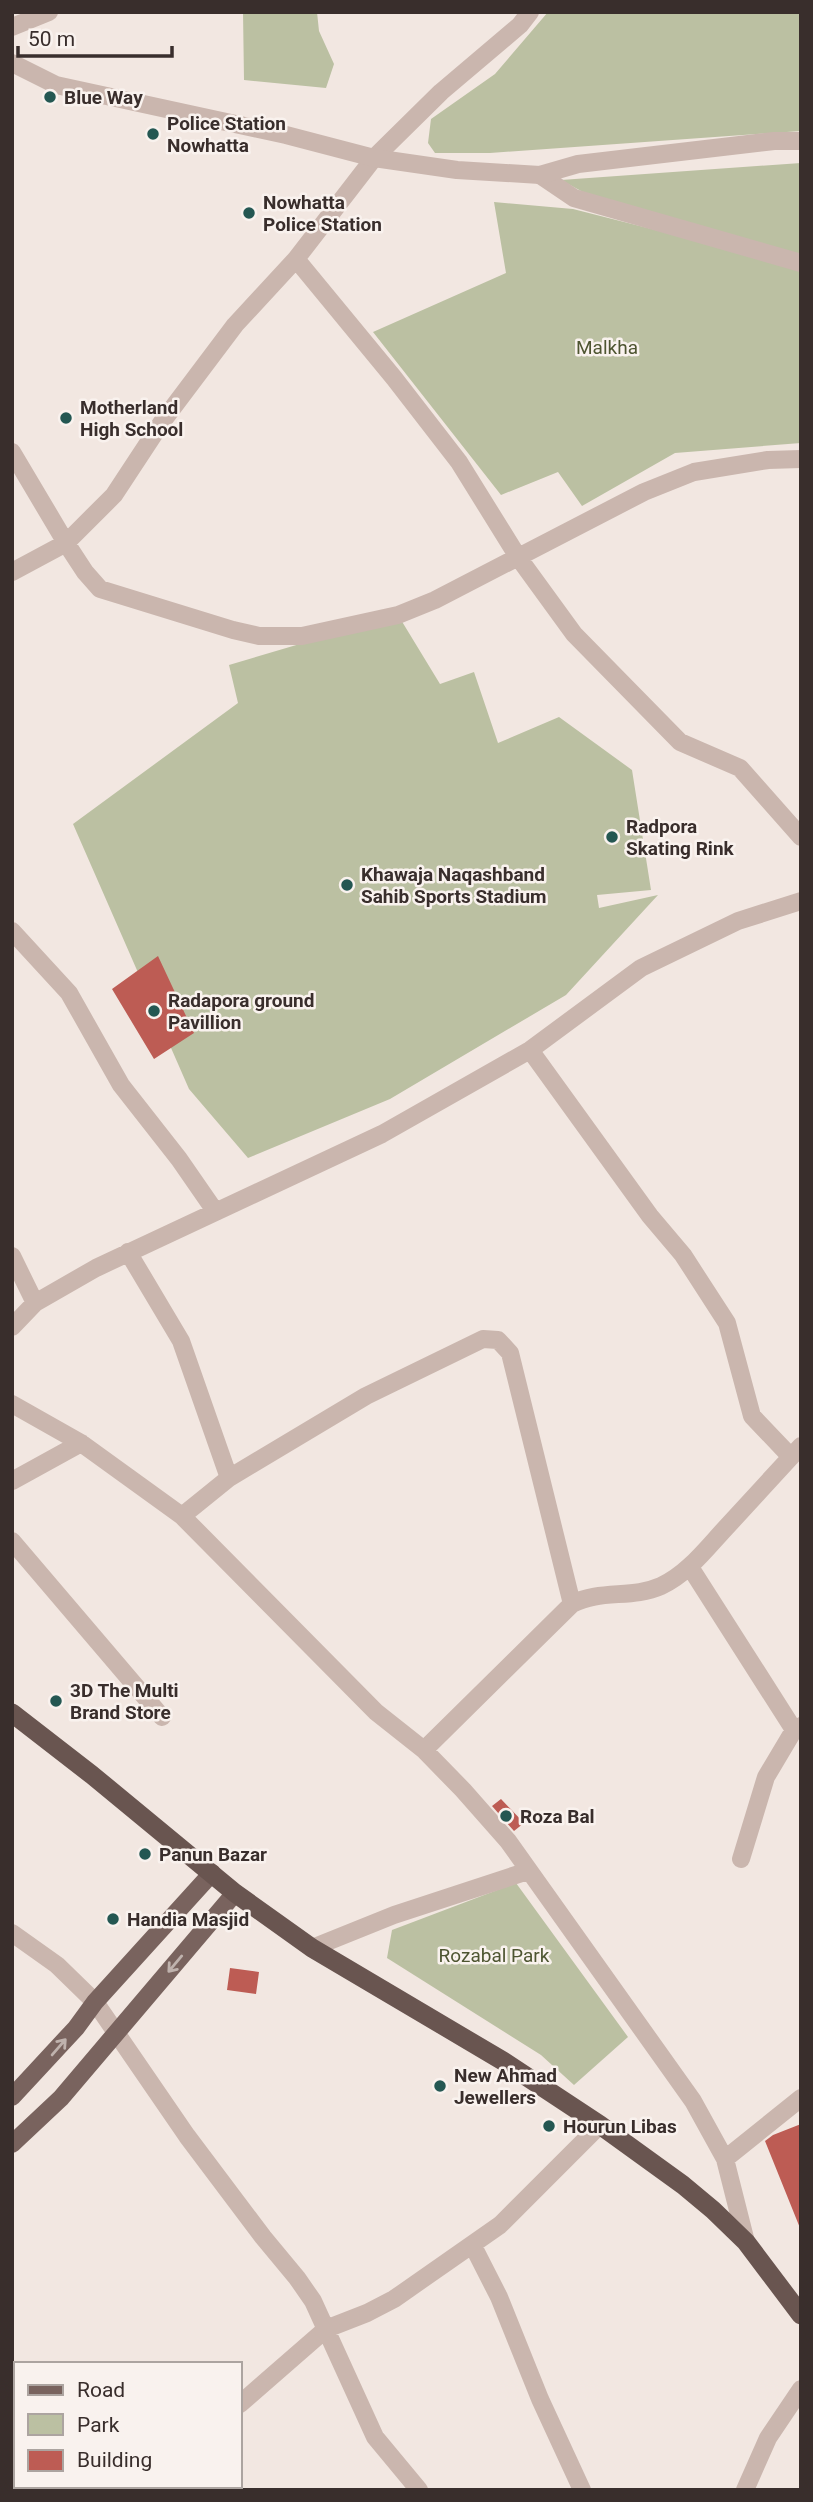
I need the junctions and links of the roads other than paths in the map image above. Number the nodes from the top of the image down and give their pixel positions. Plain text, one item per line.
1 (49, 12) edge
2 (530, 12) edge
3 (12, 26) edge
4 (12, 63) edge
5 (801, 141) edge
6 (374, 158) junction
7 (540, 175) junction
8 (296, 259) junction
9 (801, 263) edge
10 (12, 452) edge
11 (801, 459) edge
12 (66, 543) junction
13 (518, 557) junction
14 (12, 572) edge
15 (801, 837) edge
16 (801, 901) edge
17 (12, 931) edge
18 (530, 1050) junction
19 (215, 1211) junction
20 (128, 1252) junction
21 (12, 1256) edge
22 (35, 1303) junction
23 (12, 1326) edge
24 (12, 1404) edge
25 (81, 1443) junction
26 (796, 1451) edge
27 (229, 1478) junction
28 (12, 1480) edge
29 (182, 1516) junction
30 (12, 1541) edge
31 (690, 1567) junction
32 (572, 1604) junction
33 (12, 1713) edge
34 (162, 1717) dead end
35 (797, 1728) edge
36 (424, 1750) junction
37 (741, 1859) dead end
38 (528, 1871) junction
39 (212, 1873) junction
40 (235, 1893) junction
41 (12, 1933) edge
42 (312, 1948) junction
43 (95, 2002) junction
44 (116, 2032) junction
45 (12, 2097) edge
46 (801, 2098) edge
47 (600, 2125) junction
48 (12, 2144) edge
49 (725, 2160) junction
50 (746, 2242) junction
51 (473, 2246) junction
52 (801, 2315) edge
53 (326, 2329) junction
54 (801, 2389) edge
55 (242, 2402) edge
56 (419, 2490) edge
57 (582, 2490) edge
58 (745, 2490) edge

1 - 3 street
2 - 6 street
4 - 6 street
5 - 7 street
6 - 7 street
6 - 8 street
7 - 9 street
8 - 12 street
8 - 13 street
10 - 12 street
11 - 13 street
12 - 13 street
12 - 14 street
13 - 15 street
16 - 18 street
17 - 19 street
18 - 19 street
18 - 26 street
19 - 20 street
20 - 22 street
20 - 27 street
21 - 22 street
22 - 23 street
24 - 25 street
25 - 28 street
25 - 29 street
26 - 31 street
27 - 29 street
27 - 32 street
29 - 36 street
30 - 34 street
31 - 32 street
31 - 35 street
32 - 36 street
33 - 39 highway
35 - 37 street
36 - 38 street
38 - 42 street
38 - 49 street
39 - 40 highway
39 - 43 main road
40 - 42 highway
40 -> 44 main road
41 - 43 street
42 - 47 highway
43 - 44 street
45 -> 43 main road
44 - 48 main road
44 - 53 street
46 - 49 street
47 - 50 highway
47 - 51 street
49 - 50 street
50 - 52 highway
51 - 53 street
51 - 57 street
53 - 55 street
53 - 56 street
54 - 58 street

